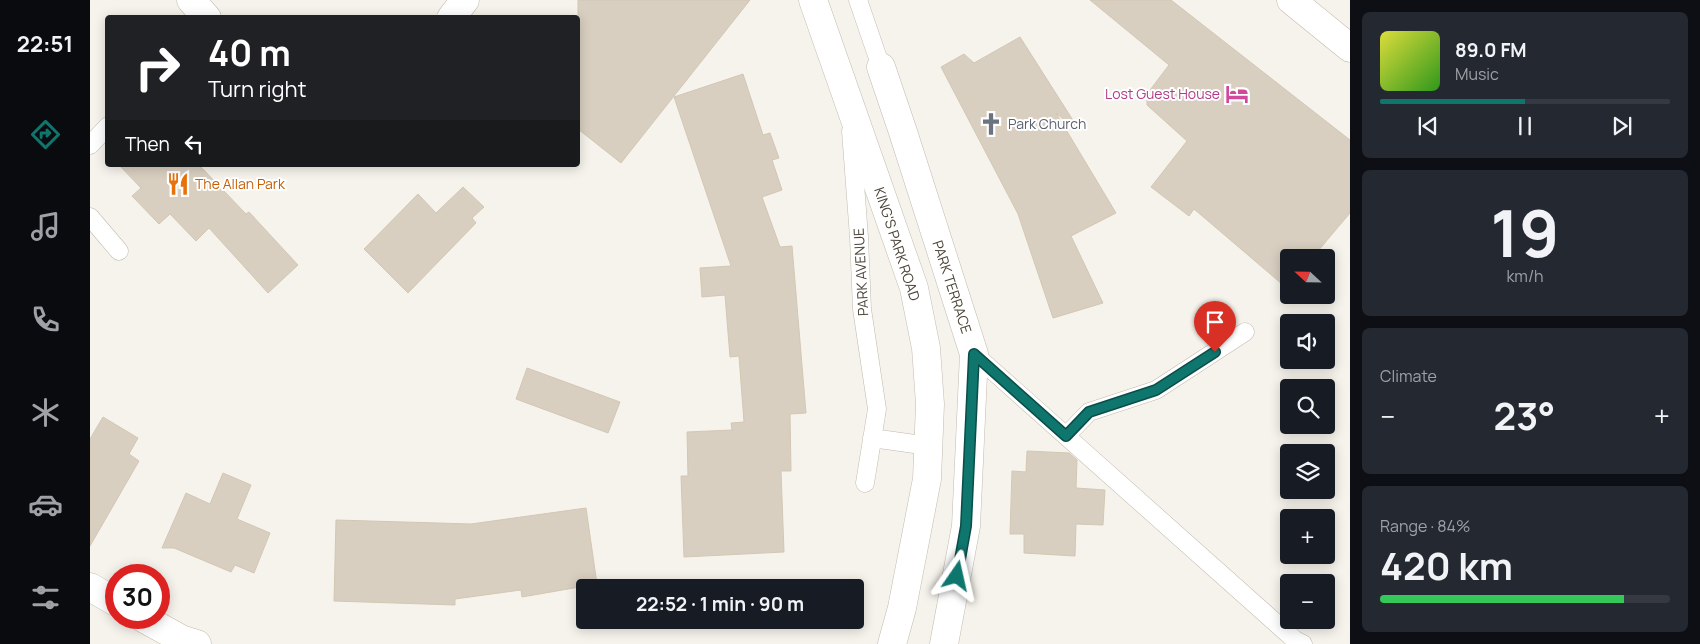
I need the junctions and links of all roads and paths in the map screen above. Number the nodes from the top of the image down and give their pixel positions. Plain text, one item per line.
1 (191, 0) edge
2 (465, 0) edge
3 (813, 0) edge
4 (858, 0) edge
5 (1291, 0) edge
6 (204, 15) edge
7 (454, 15) edge
8 (1350, 48) edge
9 (881, 67) joint
10 (849, 104) junction
11 (105, 129) edge
12 (90, 145) edge
13 (90, 217) edge
14 (119, 251) dead end
15 (1244, 332) dead end
16 (974, 354) junction
17 (1066, 436) junction
18 (872, 438) junction
19 (928, 446) junction
20 (865, 483) dead end
21 (90, 587) edge
22 (105, 596) edge
23 (163, 629) edge
24 (197, 644) edge
25 (892, 644) edge
26 (944, 644) edge
27 (1302, 644) edge

1 - 6 street
2 - 7 street
3 - 10 street, KING'S PARK ROAD
4 - 9 lane, PARK TERRACE
5 - 8 street
9 - 16 street, PARK TERRACE
10 - 18 lane, PARK AVENUE
10 - 19 street, KING'S PARK ROAD
11 - 12 lane
13 - 14 lane
15 - 17 lane
16 - 17 lane
16 - 26 street, PARK TERRACE
17 - 27 lane
18 - 19 lane
18 - 20 lane, PARK AVENUE
19 - 25 street, KING'S PARK ROAD
21 - 22 street
23 - 24 street

